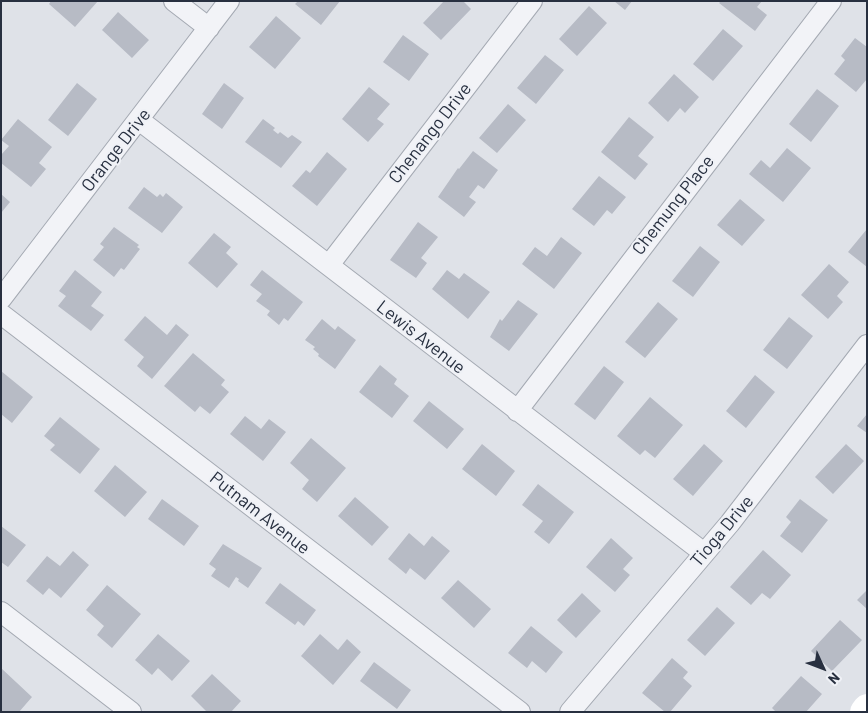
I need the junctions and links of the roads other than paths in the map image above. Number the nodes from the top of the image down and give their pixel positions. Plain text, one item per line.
1 (174, 1) edge
2 (229, 1) edge
3 (532, 1) edge
4 (831, 1) edge
5 (209, 28) junction
6 (139, 120) junction
7 (329, 265) junction
8 (1, 299) edge
9 (1, 314) edge
10 (867, 345) edge
11 (517, 411) junction
12 (704, 554) junction
13 (1, 612) edge
14 (867, 708) edge
15 (131, 712) edge
16 (520, 712) edge
17 (570, 712) edge
18 (864, 712) edge

1 - 5 street
2 - 5 street, Orange Drive
3 - 7 street, Chenango Drive
4 - 11 street, Chemung Place
5 - 6 street, Orange Drive
6 - 7 street, Lewis Avenue
6 - 8 street, Orange Drive
7 - 11 street, Lewis Avenue
9 - 16 street, Putnam Avenue
10 - 12 street, Tioga Drive
11 - 12 street, Lewis Avenue
12 - 17 street, Tioga Drive
13 - 15 street
14 - 18 main road

